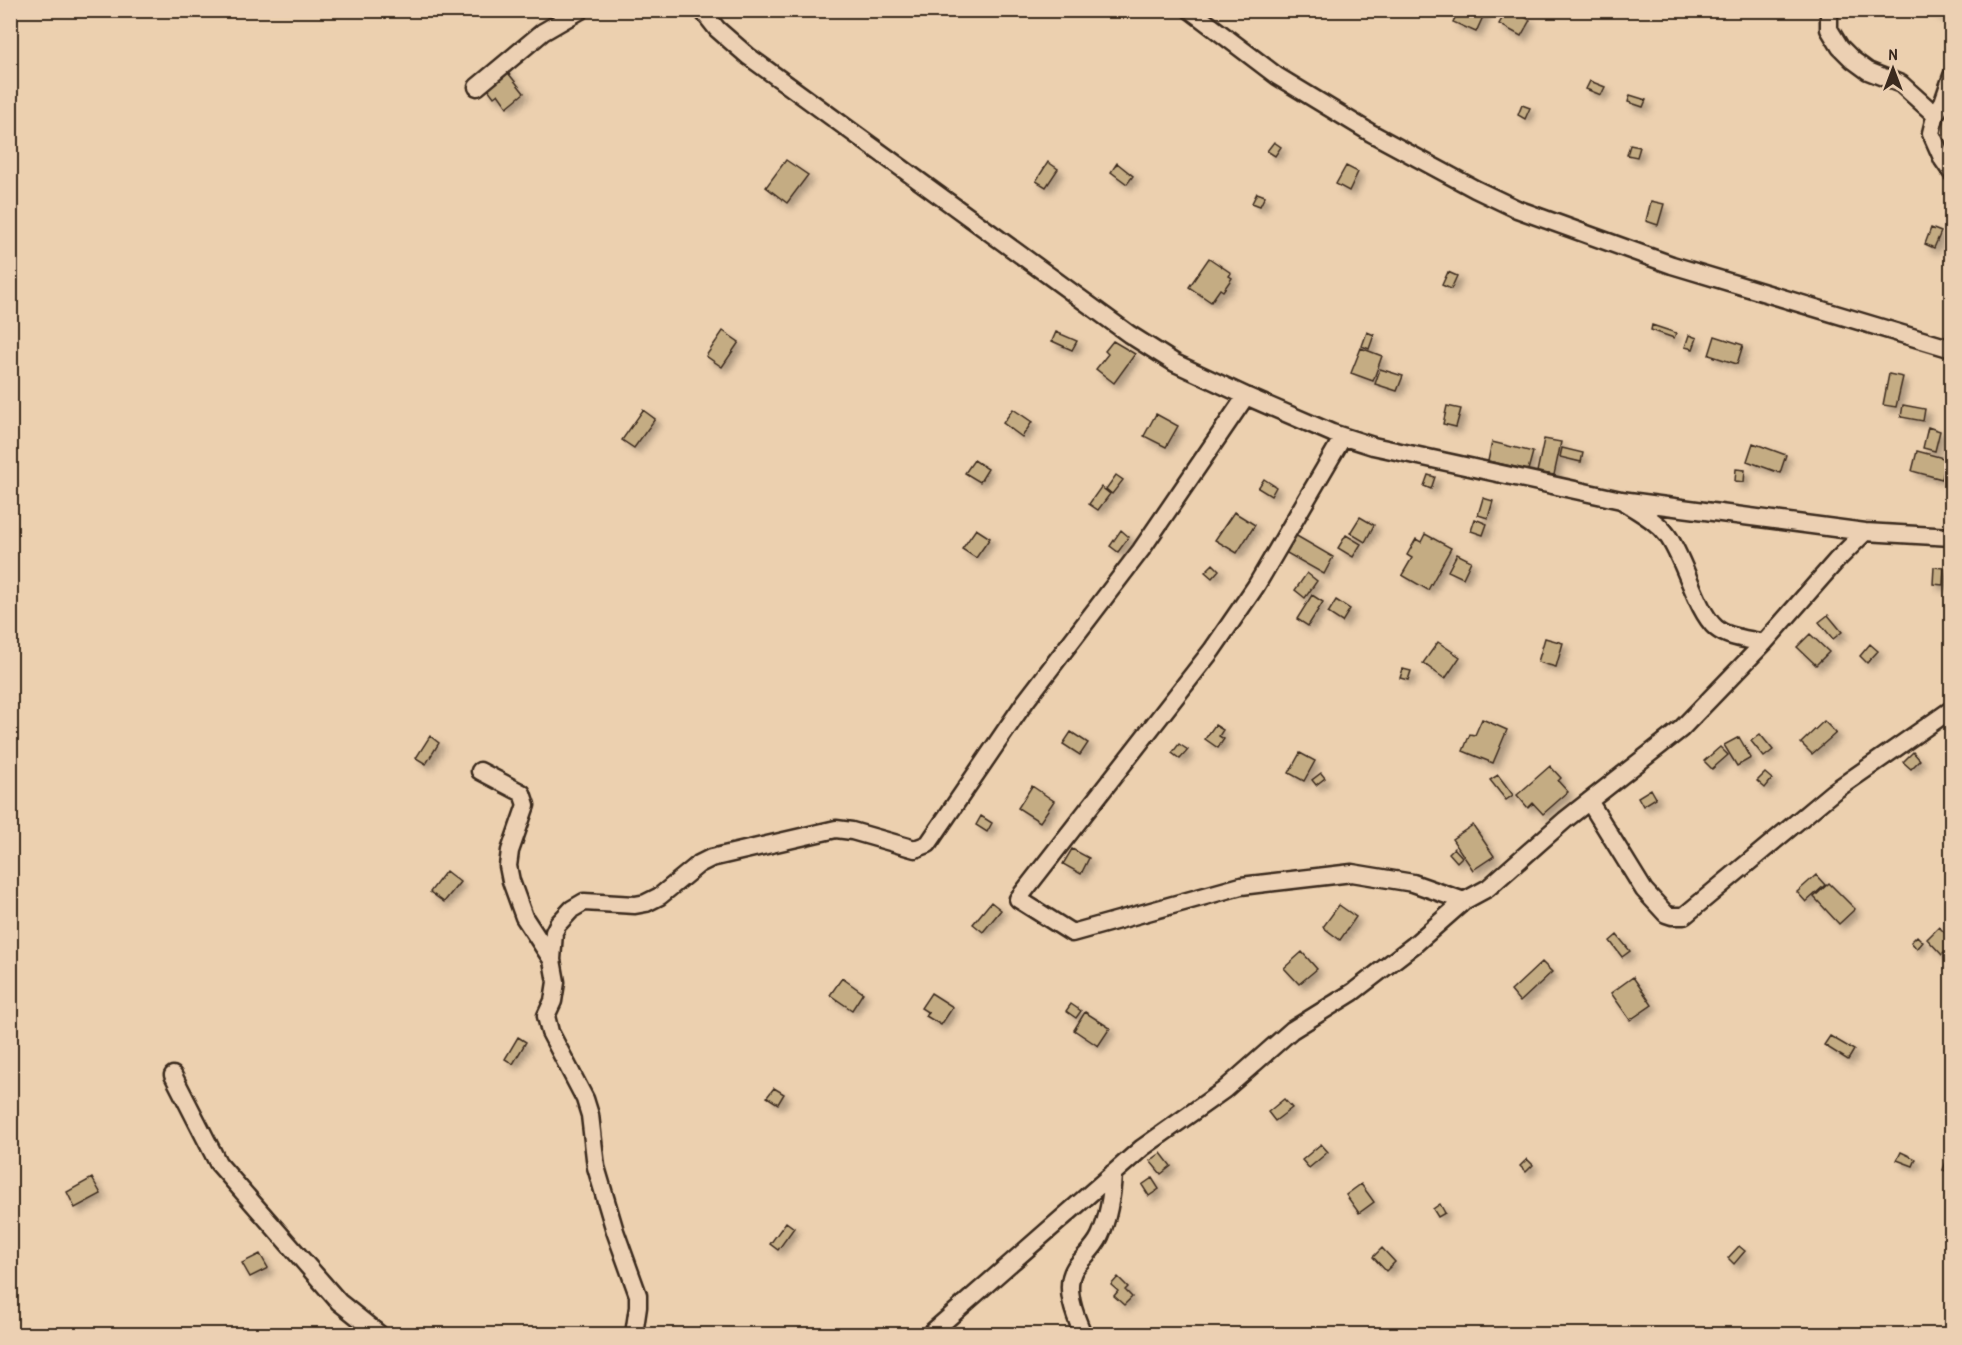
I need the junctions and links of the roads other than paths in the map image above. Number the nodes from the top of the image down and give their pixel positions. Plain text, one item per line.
1 (581, 10) edge
2 (702, 10) edge
3 (1190, 10) edge
4 (1829, 10) edge
5 (1952, 76) edge
6 (477, 87) dead end
7 (1935, 115) junction
8 (1952, 173) edge
9 (1952, 349) edge
10 (1246, 396) junction
11 (1343, 437) junction
12 (1621, 500) junction
13 (1865, 532) junction
14 (1952, 537) edge
15 (1764, 643) junction
16 (1952, 709) edge
17 (480, 771) dead end
18 (1589, 801) junction
19 (1464, 901) junction
20 (552, 960) junction
21 (173, 1075) dead end
22 (1113, 1173) junction
23 (379, 1335) edge
24 (634, 1335) edge
25 (930, 1335) edge
26 (1083, 1335) edge

1 - 6 street
2 - 10 street
3 - 9 street
4 - 7 street
5 - 7 street
7 - 8 street
10 - 11 street
10 - 20 street
11 - 12 street
11 - 19 street
12 - 13 street
12 - 15 street
13 - 14 street
13 - 15 street
15 - 18 street
16 - 18 street
17 - 20 street
18 - 19 street
19 - 22 street
20 - 24 street
21 - 23 street
22 - 25 street
22 - 26 street

